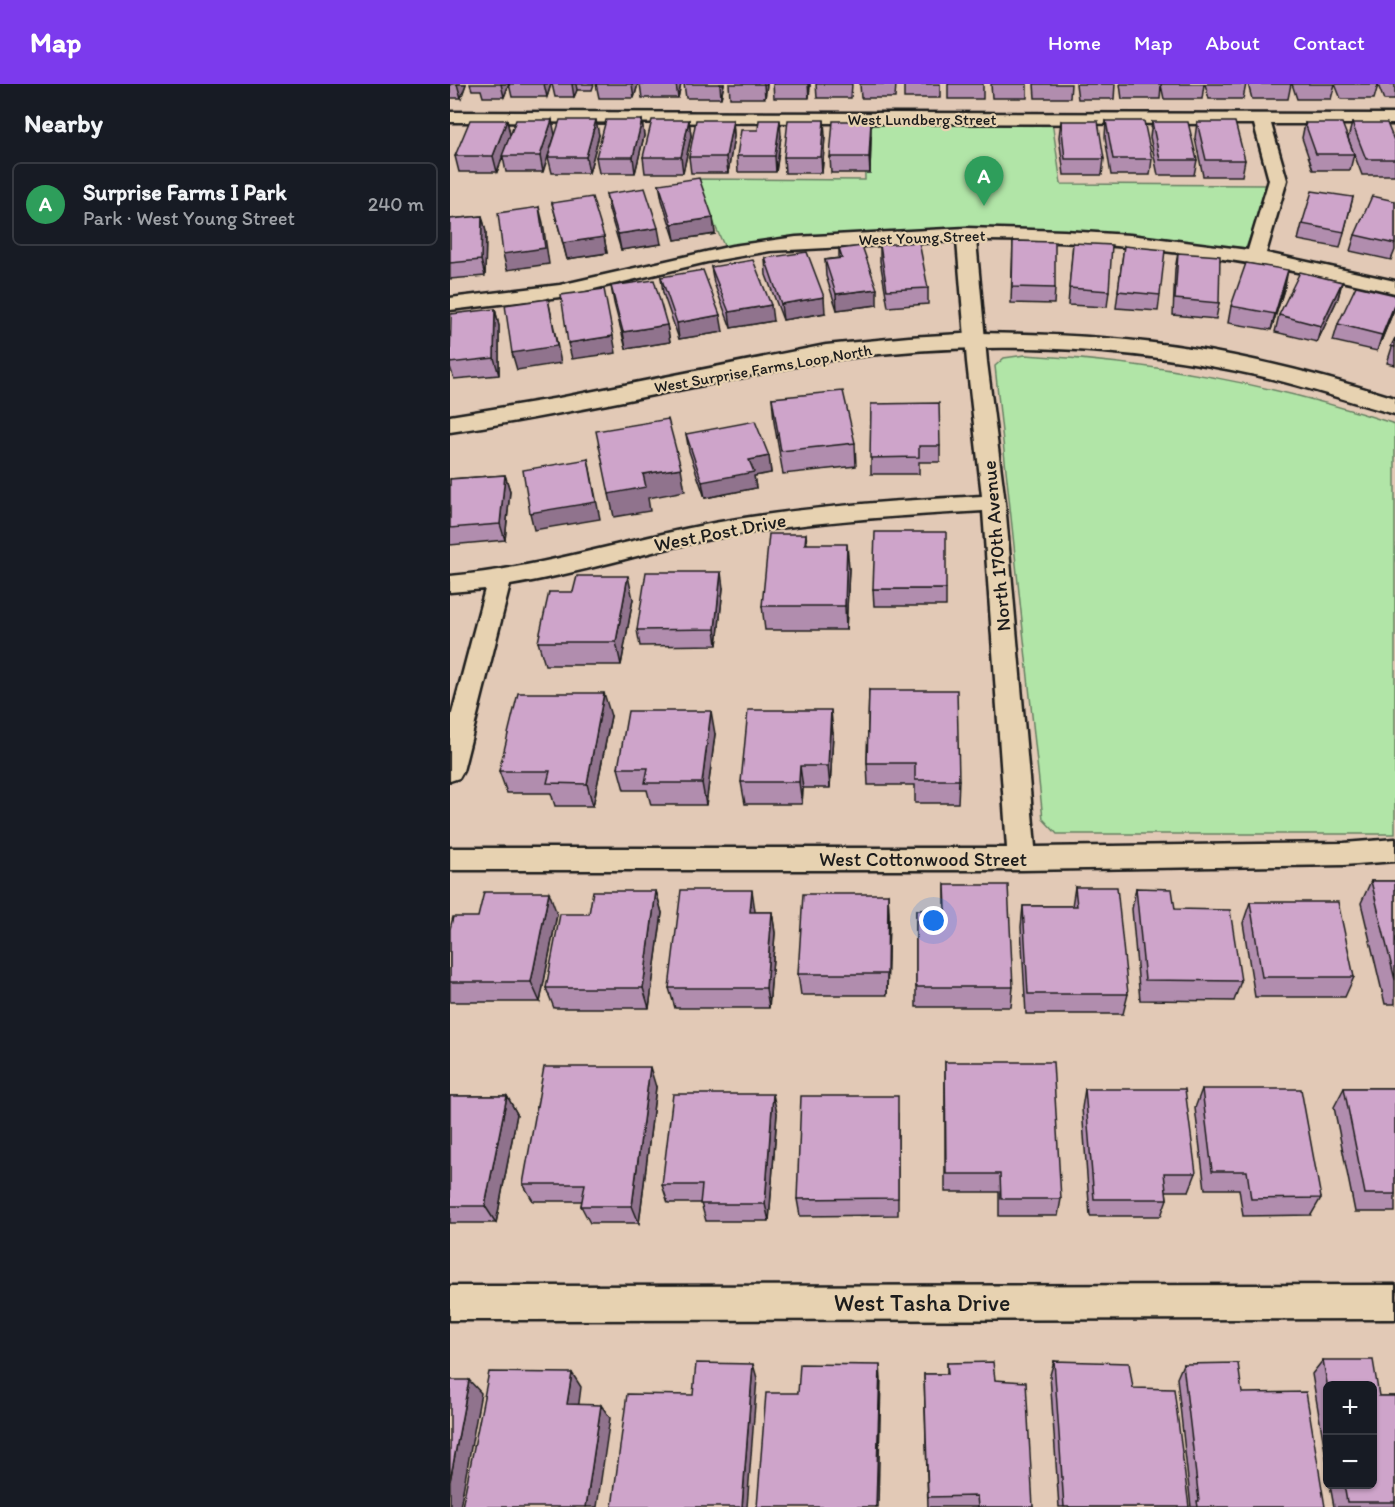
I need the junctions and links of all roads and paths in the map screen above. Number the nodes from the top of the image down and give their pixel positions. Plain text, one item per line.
1 (450, 117) edge
2 (1261, 119) junction
3 (1395, 119) edge
4 (966, 234) junction
5 (1256, 256) junction
6 (1395, 287) edge
7 (450, 304) edge
8 (976, 340) junction
9 (1395, 406) edge
10 (450, 424) edge
11 (994, 503) junction
12 (501, 578) junction
13 (450, 585) edge
14 (450, 771) edge
15 (1395, 850) edge
16 (450, 859) edge
17 (1022, 859) junction
18 (1395, 1302) edge
19 (450, 1303) edge

1 - 2 street, West Lundberg Street
2 - 3 street, West Lundberg Street
2 - 5 street
4 - 5 street, West Young Street
4 - 7 street, West Young Street
4 - 8 street, North 170th Avenue
5 - 6 street, West Young Street
8 - 9 street, West Surprise Farms Loop North
8 - 10 street, West Surprise Farms Loop North
8 - 11 street, North 170th Avenue
11 - 12 street, West Post Drive
11 - 17 street, North 170th Avenue
12 - 13 street, West Post Drive
12 - 14 street
15 - 17 street, West Cottonwood Street
16 - 17 street, West Cottonwood Street
18 - 19 street, West Tasha Drive

